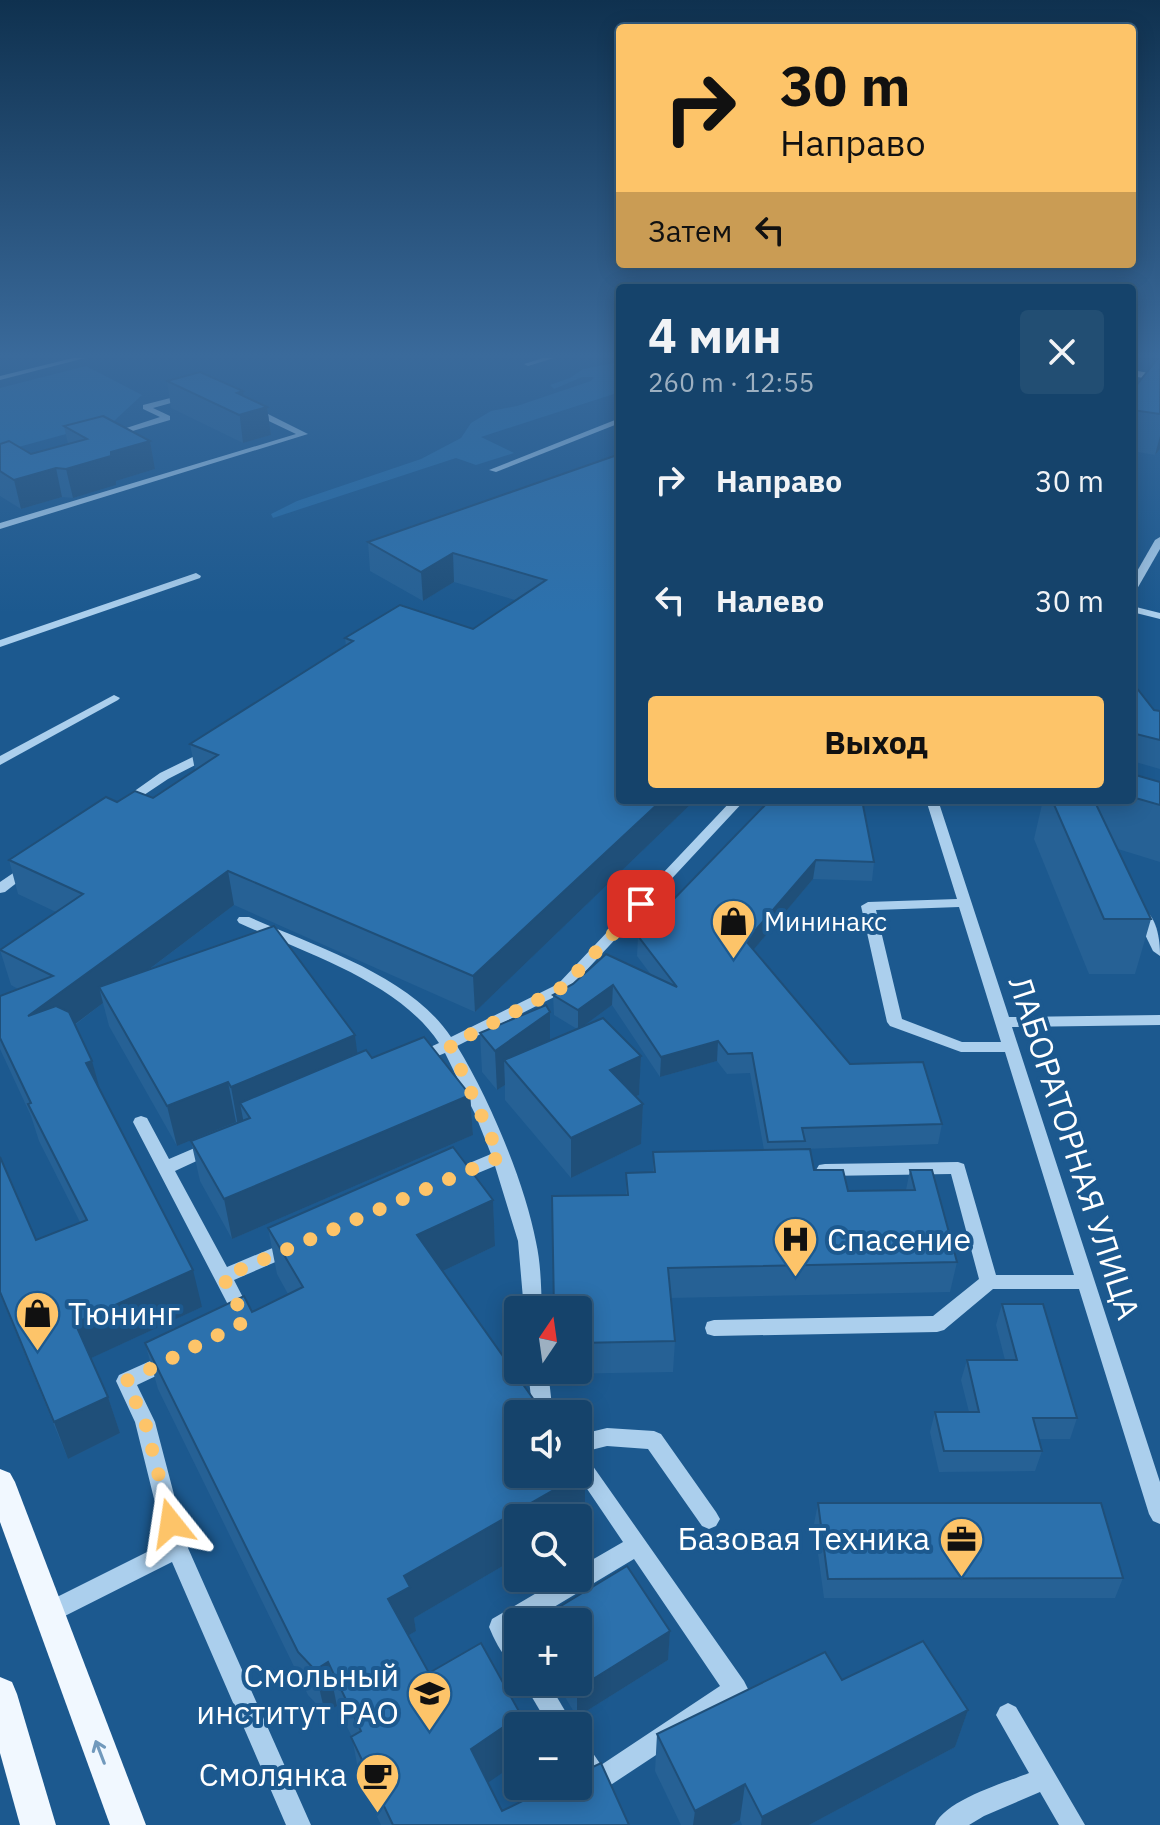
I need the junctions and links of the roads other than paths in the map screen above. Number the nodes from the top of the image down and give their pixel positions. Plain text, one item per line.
1 (274, 443) edge
2 (561, 443) edge
3 (493, 470) dead end
4 (0, 526) edge
5 (1160, 540) edge
6 (196, 576) dead end
7 (1136, 582) edge
8 (1136, 610) edge
9 (1160, 616) edge
10 (0, 644) edge
11 (114, 698) dead end
12 (226, 744) edge
13 (0, 761) edge
14 (735, 804) edge
15 (933, 804) edge
16 (111, 811) edge
17 (45, 855) edge
18 (0, 889) edge
19 (1132, 894) edge
20 (965, 903) junction
21 (244, 920) dead end
22 (1160, 951) edge
23 (1160, 1020) edge
24 (1002, 1022) junction
25 (450, 1045) junction
26 (1010, 1047) junction
27 (408, 1064) edge
28 (141, 1122) dead end
29 (222, 1143) edge
30 (500, 1157) junction
31 (165, 1168) junction
32 (806, 1170) edge
33 (442, 1182) edge
34 (310, 1239) edge
35 (223, 1277) junction
36 (989, 1282) junction
37 (1086, 1282) junction
38 (532, 1296) edge
39 (233, 1328) edge
40 (714, 1328) dead end
41 (180, 1354) edge
42 (592, 1441) edge
43 (592, 1479) edge
44 (0, 1482) edge
45 (1160, 1514) edge
46 (709, 1519) dead end
47 (637, 1545) junction
48 (177, 1548) junction
49 (532, 1608) edge
50 (47, 1614) junction
51 (0, 1694) edge
52 (1008, 1715) dead end
53 (592, 1774) edge
54 (1046, 1778) junction
55 (122, 1823) edge
56 (38, 1825) edge
57 (299, 1825) edge
58 (947, 1825) edge
59 (1073, 1825) edge

1 - 4 street
2 - 3 street
5 - 7 street
6 - 10 street
8 - 9 street
11 - 13 street
12 - 16 street
14 - 25 street
15 - 20 street, ЛАБОРАТОРНАЯ УЛИЦА
17 - 18 street
19 - 22 street
20 - 24 street, ЛАБОРАТОРНАЯ УЛИЦА
20 - 26 street
21 - 25 street
23 - 24 street
24 - 26 street, ЛАБОРАТОРНАЯ УЛИЦА
25 - 27 street
25 - 30 street
26 - 37 street, ЛАБОРАТОРНАЯ УЛИЦА
28 - 31 street
29 - 31 street
30 - 33 street
30 - 38 street
31 - 35 street
32 - 36 street
34 - 35 street
35 - 39 street
36 - 37 street
36 - 40 street
37 - 45 street, ЛАБОРАТОРНАЯ УЛИЦА
41 - 48 street
42 - 46 street
43 - 47 street
44 - 50 main road
47 - 49 street
47 - 53 street
48 - 50 street
48 - 57 street
55 -> 50 main road
51 - 56 main road
52 - 54 street
54 - 58 street
54 - 59 street

